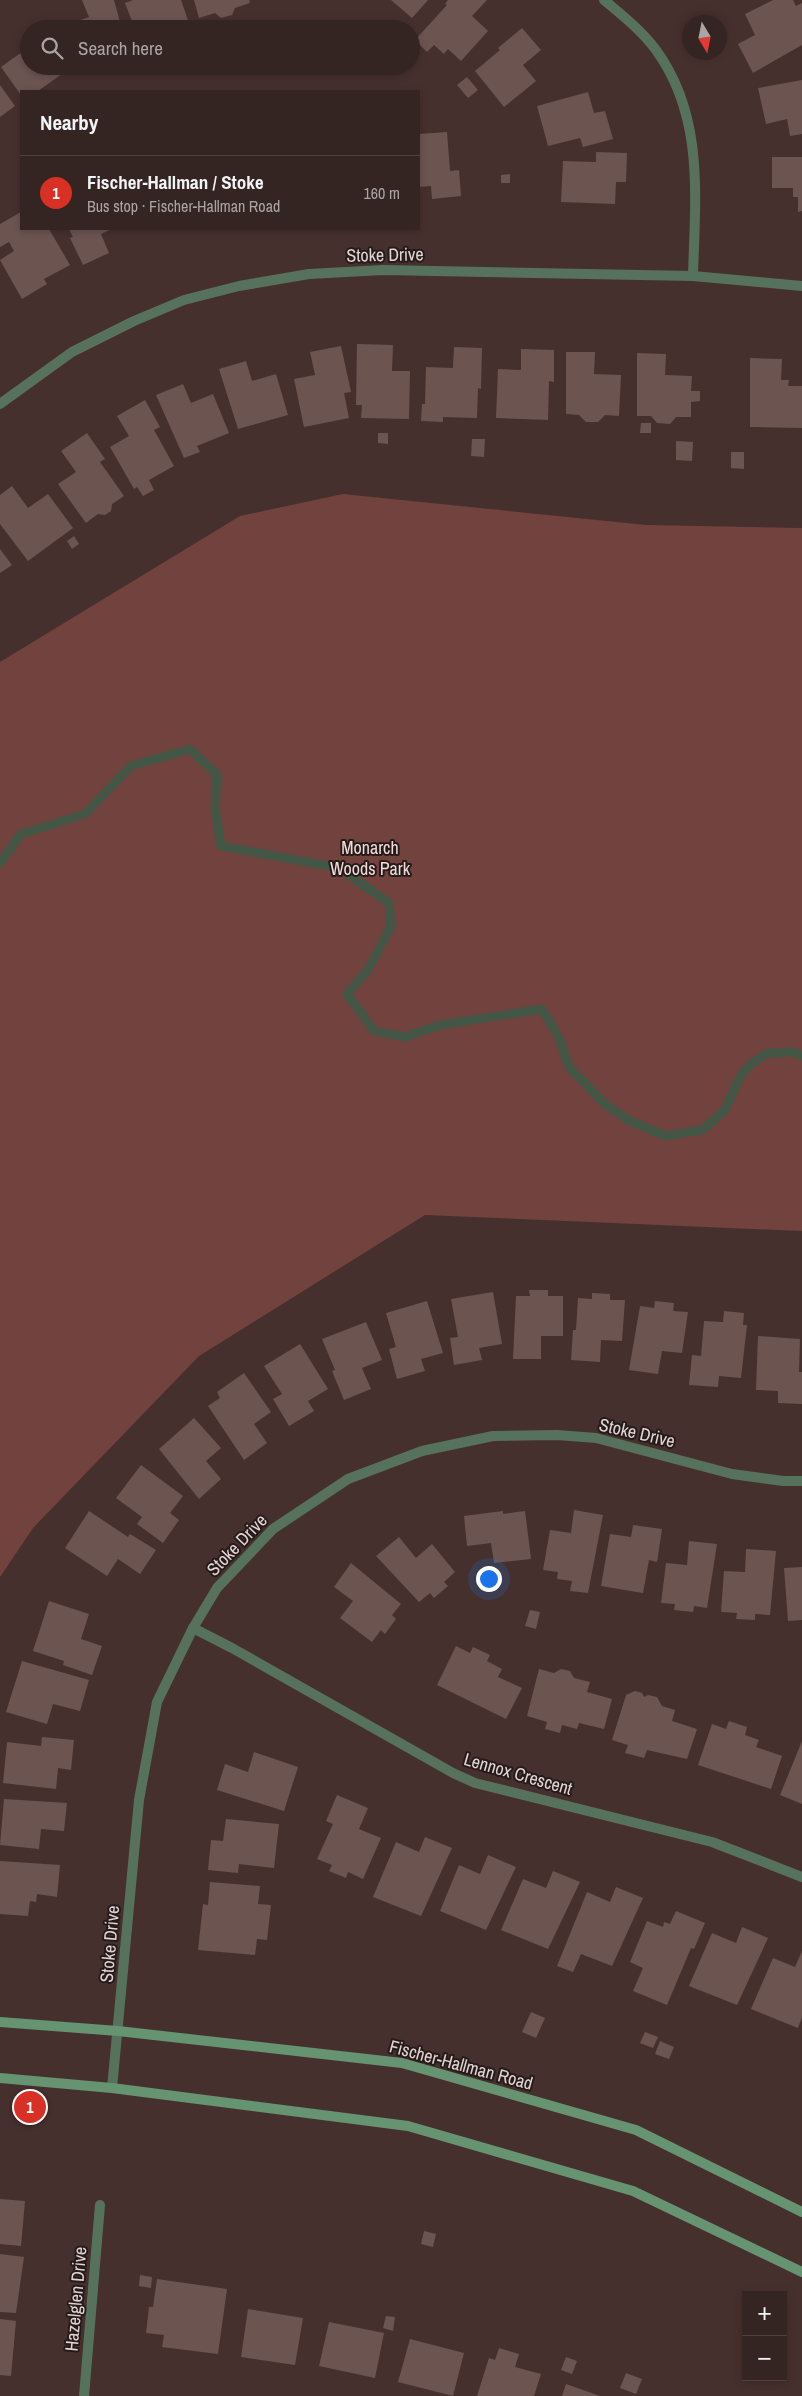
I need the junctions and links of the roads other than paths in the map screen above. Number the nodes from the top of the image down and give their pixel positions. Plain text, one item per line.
1 (604, 0) edge
2 (693, 276) junction
3 (802, 286) edge
4 (0, 404) edge
5 (802, 1481) edge
6 (193, 1628) junction
7 (802, 1877) edge
8 (0, 2022) edge
9 (118, 2031) junction
10 (0, 2078) edge
11 (112, 2088) junction
12 (100, 2205) dead end
13 (802, 2212) edge
14 (802, 2272) edge
15 (84, 2396) edge

1 - 2 street
2 - 3 street, Stoke Drive
2 - 4 street, Stoke Drive
5 - 6 street, Stoke Drive
6 - 7 street, Lennox Crescent
6 - 9 street, Stoke Drive
8 - 9 main road, Fischer-Hallman Road
9 - 11 street, Stoke Drive
9 - 13 main road, Fischer-Hallman Road
10 - 11 main road
11 - 14 main road
12 - 15 street, Hazelglen Drive

